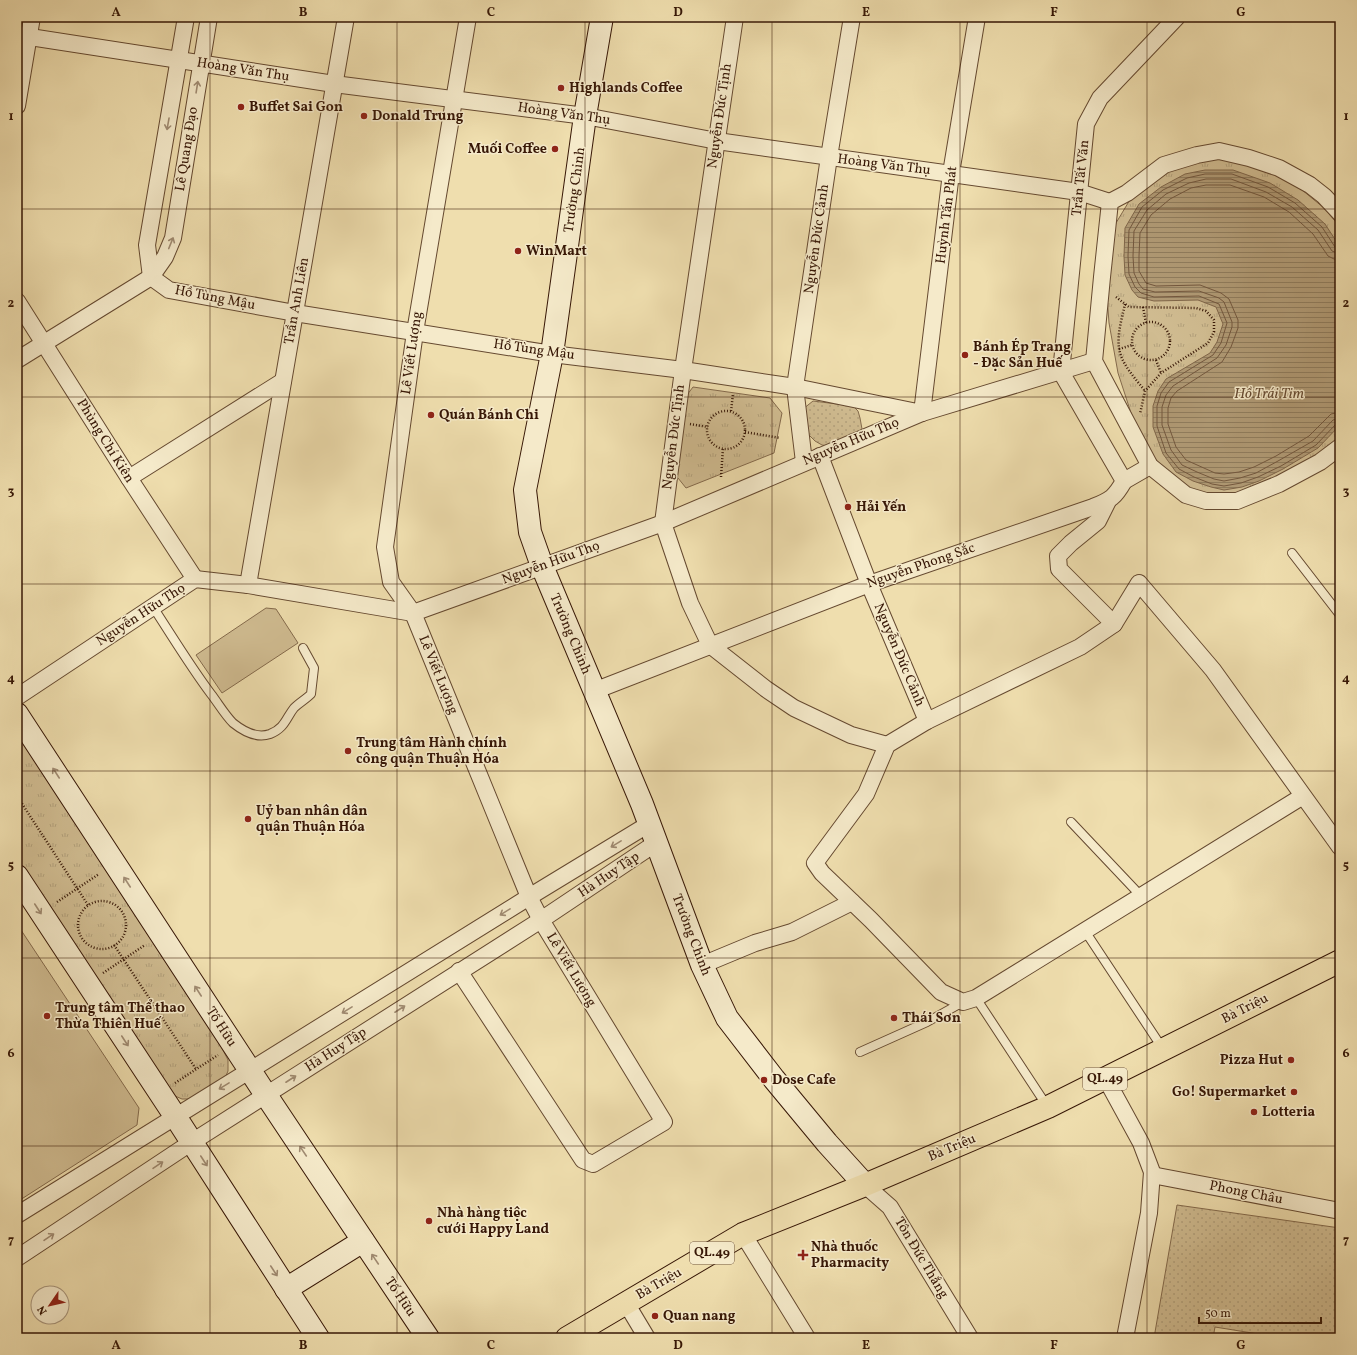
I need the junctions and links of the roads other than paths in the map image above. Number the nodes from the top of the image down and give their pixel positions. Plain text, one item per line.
1 (32, 17) edge
2 (186, 17) edge
3 (209, 17) edge
4 (346, 17) edge
5 (468, 17) edge
6 (602, 17) edge
7 (735, 17) edge
8 (852, 17) edge
9 (977, 17) edge
10 (1177, 17) edge
11 (22, 36) edge
12 (179, 60) junction
13 (201, 63) junction
14 (334, 84) junction
15 (453, 99) junction
16 (17, 106) edge
17 (585, 116) junction
18 (717, 140) junction
19 (829, 158) junction
20 (951, 173) junction
21 (1079, 192) junction
22 (1110, 202) junction
23 (1340, 213) edge
24 (151, 276) junction
25 (17, 301) edge
26 (295, 313) junction
27 (415, 332) junction
28 (44, 344) junction
29 (552, 354) junction
30 (17, 360) edge
31 (1094, 361) junction
32 (683, 370) junction
33 (1061, 372) junction
34 (283, 381) junction
35 (795, 387) junction
36 (922, 413) junction
37 (1340, 447) edge
38 (820, 456) junction
39 (804, 462) junction
40 (1150, 466) junction
41 (129, 478) junction
42 (1124, 481) junction
43 (1108, 501) junction
44 (663, 523) junction
45 (1292, 553) dead end
46 (542, 566) junction
47 (195, 579) junction
48 (869, 584) junction
49 (248, 585) junction
50 (153, 607) junction
51 (413, 613) junction
52 (1340, 615) edge
53 (1114, 624) junction
54 (710, 645) junction
55 (303, 648) dead end
56 (594, 691) junction
57 (17, 697) edge
58 (17, 714) edge
59 (927, 721) junction
60 (888, 745) junction
61 (1303, 796) junction
62 (1071, 822) dead end
63 (653, 833) junction
64 (1340, 847) edge
65 (17, 876) edge
66 (529, 896) junction
67 (1141, 896) junction
68 (852, 902) junction
69 (540, 920) junction
70 (1085, 931) junction
71 (1340, 961) edge
72 (702, 965) junction
73 (459, 971) junction
74 (970, 1000) junction
75 (1163, 1050) junction
76 (860, 1052) dead end
77 (250, 1070) junction
78 (1106, 1079) junction
79 (266, 1095) junction
80 (1048, 1107) junction
81 (175, 1116) junction
82 (192, 1142) junction
83 (1152, 1176) junction
84 (865, 1185) junction
85 (1340, 1211) edge
86 (17, 1215) edge
87 (743, 1234) junction
88 (363, 1241) junction
89 (17, 1258) edge
90 (286, 1289) junction
91 (626, 1303) junction
92 (318, 1338) edge
93 (428, 1338) edge
94 (567, 1338) edge
95 (647, 1338) edge
96 (807, 1338) edge
97 (970, 1338) edge
98 (1125, 1338) edge

1 - 11 street
2 - 12 street, Lê Quang Đạo
3 - 13 street, Lê Quang Đạo
4 - 14 street, Trần Anh Liên
5 - 15 street, Lê Viết Lượng
6 - 17 main road, Trường Chinh
7 - 18 street, Nguyễn Đức Tịnh
8 - 19 street, Nguyễn Đức Cảnh
9 - 20 street, Huỳnh Tấn Phát
10 - 21 street, Trần Tất Văn
11 - 12 street, Hoàng Văn Thụ
11 - 16 street
12 - 13 street, Hoàng Văn Thụ
12 -> 24 street, Lê Quang Đạo
13 - 14 street, Hoàng Văn Thụ
24 -> 13 street, Lê Quang Đạo
14 - 15 street, Hoàng Văn Thụ
14 - 26 street, Trần Anh Liên
15 - 17 street, Hoàng Văn Thụ
15 - 27 street, Lê Viết Lượng
17 - 18 street, Hoàng Văn Thụ
17 - 29 main road, Trường Chinh
18 - 19 street, Hoàng Văn Thụ
18 - 32 street, Nguyễn Đức Tịnh
19 - 20 street, Hoàng Văn Thụ
19 - 35 street, Nguyễn Đức Cảnh
20 - 21 street, Hoàng Văn Thụ
20 - 36 street, Huỳnh Tấn Phát
21 - 22 street, Hoàng Văn Thụ
21 - 33 street, Trần Tất Văn
22 - 23 street
22 - 31 street
24 - 26 street, Hồ Tùng Mậu
24 - 28 street, Lê Quang Đạo
25 - 28 street, Phùng Chí Kiên
26 - 27 street, Hồ Tùng Mậu
26 - 34 street, Trần Anh Liên
27 - 29 street, Hồ Tùng Mậu
27 - 51 street, Lê Viết Lượng
28 - 30 street, Lê Quang Đạo
28 - 41 street, Phùng Chí Kiên
29 - 32 street, Hồ Tùng Mậu
29 - 46 main road, Trường Chinh
31 - 33 street, Nguyễn Hữu Thọ
31 - 40 street
32 - 35 street, Hồ Tùng Mậu
32 - 44 street, Nguyễn Đức Tịnh
33 - 36 street, Nguyễn Hữu Thọ
33 - 42 street
34 - 41 street
34 - 49 street, Trần Anh Liên
35 - 36 street, Hồ Tùng Mậu
35 - 39 street, Nguyễn Đức Cảnh
36 - 38 street, Nguyễn Hữu Thọ
37 - 40 street
38 - 39 street, Nguyễn Hữu Thọ
38 - 48 street, Nguyễn Đức Cảnh
39 - 44 street, Nguyễn Hữu Thọ
40 - 42 street
41 - 47 street, Phùng Chí Kiên
42 - 43 street
43 - 48 street, Nguyễn Phong Sắc
43 - 53 street
44 - 46 street, Nguyễn Hữu Thọ
44 - 54 street, Nguyễn Đức Tịnh
45 - 52 lane
46 - 51 street, Nguyễn Hữu Thọ
46 - 56 main road, Trường Chinh
47 - 49 street, Nguyễn Hữu Thọ
47 - 50 street, Nguyễn Hữu Thọ
48 - 54 street, Nguyễn Phong Sắc
48 - 59 street, Nguyễn Đức Cảnh
49 - 51 street, Nguyễn Hữu Thọ
50 - 55 lane
50 - 57 street, Nguyễn Hữu Thọ
51 - 66 street, Lê Viết Lượng
53 - 59 street
53 - 61 street
54 - 56 street, Nguyễn Phong Sắc
54 - 60 street, Nguyễn Đức Tịnh
56 - 63 main road, Trường Chinh
77 -> 58 main road, Tố Hữu
59 - 60 street
60 - 68 street
61 - 64 street
61 - 67 street
62 - 67 lane
63 -> 66 street, Hà Huy Tập
63 - 69 street, Hà Huy Tập
63 - 72 main road, Trường Chinh
65 -> 81 main road
66 - 69 street, Lê Viết Lượng
66 -> 77 street, Hà Huy Tập
67 - 70 street
68 - 72 street
68 - 74 street
69 - 73 street, Hà Huy Tập
69 - 73 street, Lê Viết Lượng
70 - 74 street
70 - 75 lane
71 - 75 highway, Bà Triệu / QL.49
72 - 84 main road, Trường Chinh
79 -> 73 street, Hà Huy Tập
74 - 76 lane
74 - 80 lane
75 - 78 highway, Bà Triệu / QL.49
77 - 79 main road, Tố Hữu
77 -> 81 street, Hà Huy Tập
78 - 80 highway, Bà Triệu / QL.49
78 - 83 street
79 - 82 street, Hà Huy Tập
88 -> 79 main road, Tố Hữu
80 - 84 highway, Bà Triệu / QL.49
81 - 82 main road
81 - 86 street, Hà Huy Tập
89 -> 82 street, Hà Huy Tập
82 -> 90 main road
83 - 85 street, Phong Châu
83 - 98 street
84 - 87 highway, Bà Triệu / QL.49
84 - 97 street, Tôn Đức Thắng
87 - 91 highway, Bà Triệu / QL.49
87 - 96 street
88 - 90 main road
93 -> 88 main road, Tố Hữu
90 - 92 main road
91 - 94 highway, Bà Triệu / QL.49
91 - 95 street

